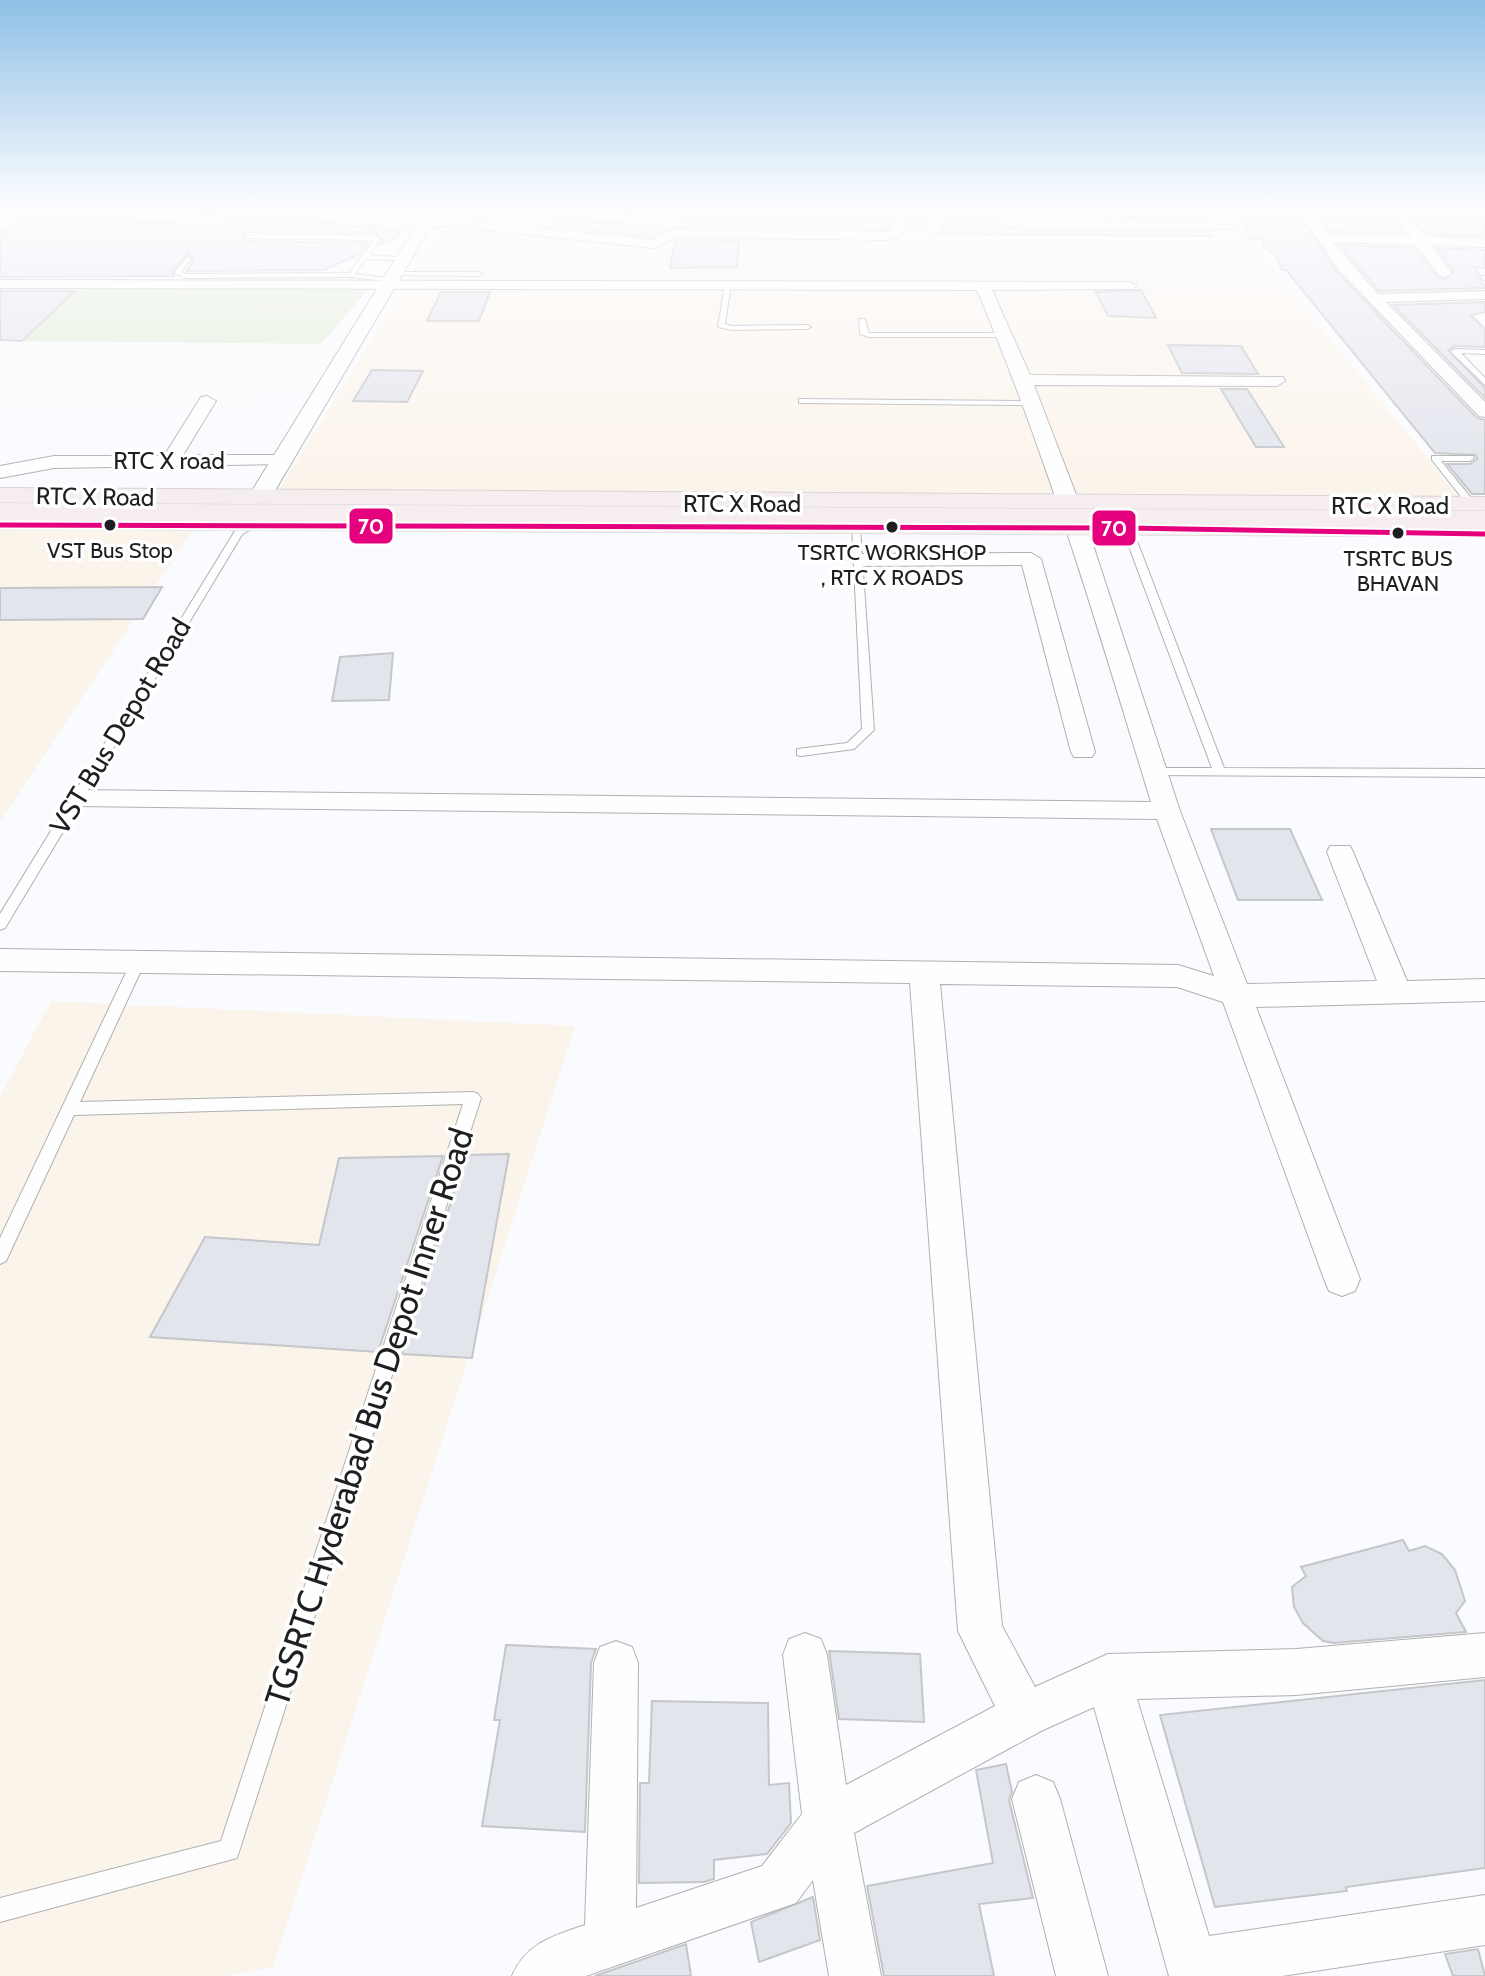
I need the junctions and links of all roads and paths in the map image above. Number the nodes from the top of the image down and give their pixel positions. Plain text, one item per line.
1 (382, 298) edge
2 (726, 298) edge
3 (988, 298) edge
4 (1376, 298) edge
5 (862, 321) dead end
6 (807, 327) dead end
7 (1004, 335) junction
8 (1485, 352) edge
9 (1024, 380) junction
10 (1277, 381) dead end
11 (1485, 383) edge
12 (207, 401) dead end
13 (802, 401) dead end
14 (1030, 403) junction
15 (1485, 412) edge
16 (1470, 458) dead end
17 (284, 460) junction
18 (170, 461) junction
19 (54, 462) joint
20 (0, 472) edge
21 (0, 496) edge
22 (260, 499) junction
23 (0, 505) edge
24 (1482, 512) edge
25 (0, 516) edge
26 (1073, 517) junction
27 (0, 525) edge
28 (241, 528) junction
29 (855, 528) junction
30 (1127, 528) junction
31 (1485, 534) edge
32 (858, 560) junction
33 (801, 752) dead end
34 (1083, 752) dead end
35 (1154, 772) junction
36 (1219, 772) junction
37 (1485, 773) edge
38 (76, 798) junction
39 (1167, 811) junction
40 (1340, 852) dead end
41 (0, 925) edge
42 (0, 960) edge
43 (138, 962) junction
44 (924, 971) junction
45 (1485, 990) edge
46 (1397, 993) junction
47 (1239, 996) junction
48 (69, 1109) junction
49 (0, 1256) edge
50 (1342, 1279) dead end
51 (805, 1655) dead end
52 (1485, 1655) edge
53 (616, 1663) dead end
54 (1108, 1677) junction
55 (1025, 1715) junction
56 (1036, 1799) dead end
57 (827, 1821) junction
58 (0, 1910) edge
59 (1485, 1920) edge
60 (610, 1941) junction
61 (554, 1970) edge
62 (1193, 1970) edge
63 (855, 1976) edge
64 (1082, 1976) edge

1 - 17 street
2 - 6 lane
3 - 7 street
4 - 15 street
5 - 7 lane
7 - 9 street
8 - 11 lane
9 - 10 street
9 - 14 street
12 - 18 street
13 - 14 lane
14 - 26 street
16 - 24 lane
17 - 18 street, RTC X road
17 - 22 street
18 - 19 street, RTC X road
19 - 20 street, RTC X Road
21 - 22 main road, RTC X Road
22 - 26 main road, RTC X Road
22 - 28 street
23 - 24 main road
24 - 25 main road, bridge
24 - 26 main road, RTC X Road
26 - 29 main road, RTC X Road
26 - 30 main road, RTC X Road
26 - 35 street
27 - 28 main road, RTC X Road
28 - 29 main road, RTC X Road
28 - 38 lane, VST Bus Depot Road
29 - 32 lane
30 - 31 main road, RTC X Road
30 - 36 lane
32 - 33 lane
32 - 34 street
35 - 36 lane
35 - 39 street
36 - 37 lane
38 - 39 street
38 - 41 lane, VST Bus Depot Road
39 - 47 street
40 - 46 street
42 - 43 street
43 - 44 street
43 - 48 lane
44 - 47 street
44 - 55 street
45 - 46 street
46 - 47 street
47 - 50 street
48 - 49 lane
48 - 58 lane, TGSRTC Hyderabad Bus Depot Inner Road
51 - 57 street
52 - 54 street
53 - 60 street
54 - 55 street
54 - 62 street
55 - 57 street
56 - 64 street
57 - 60 street
57 - 63 street
59 - 62 street
60 - 61 street

